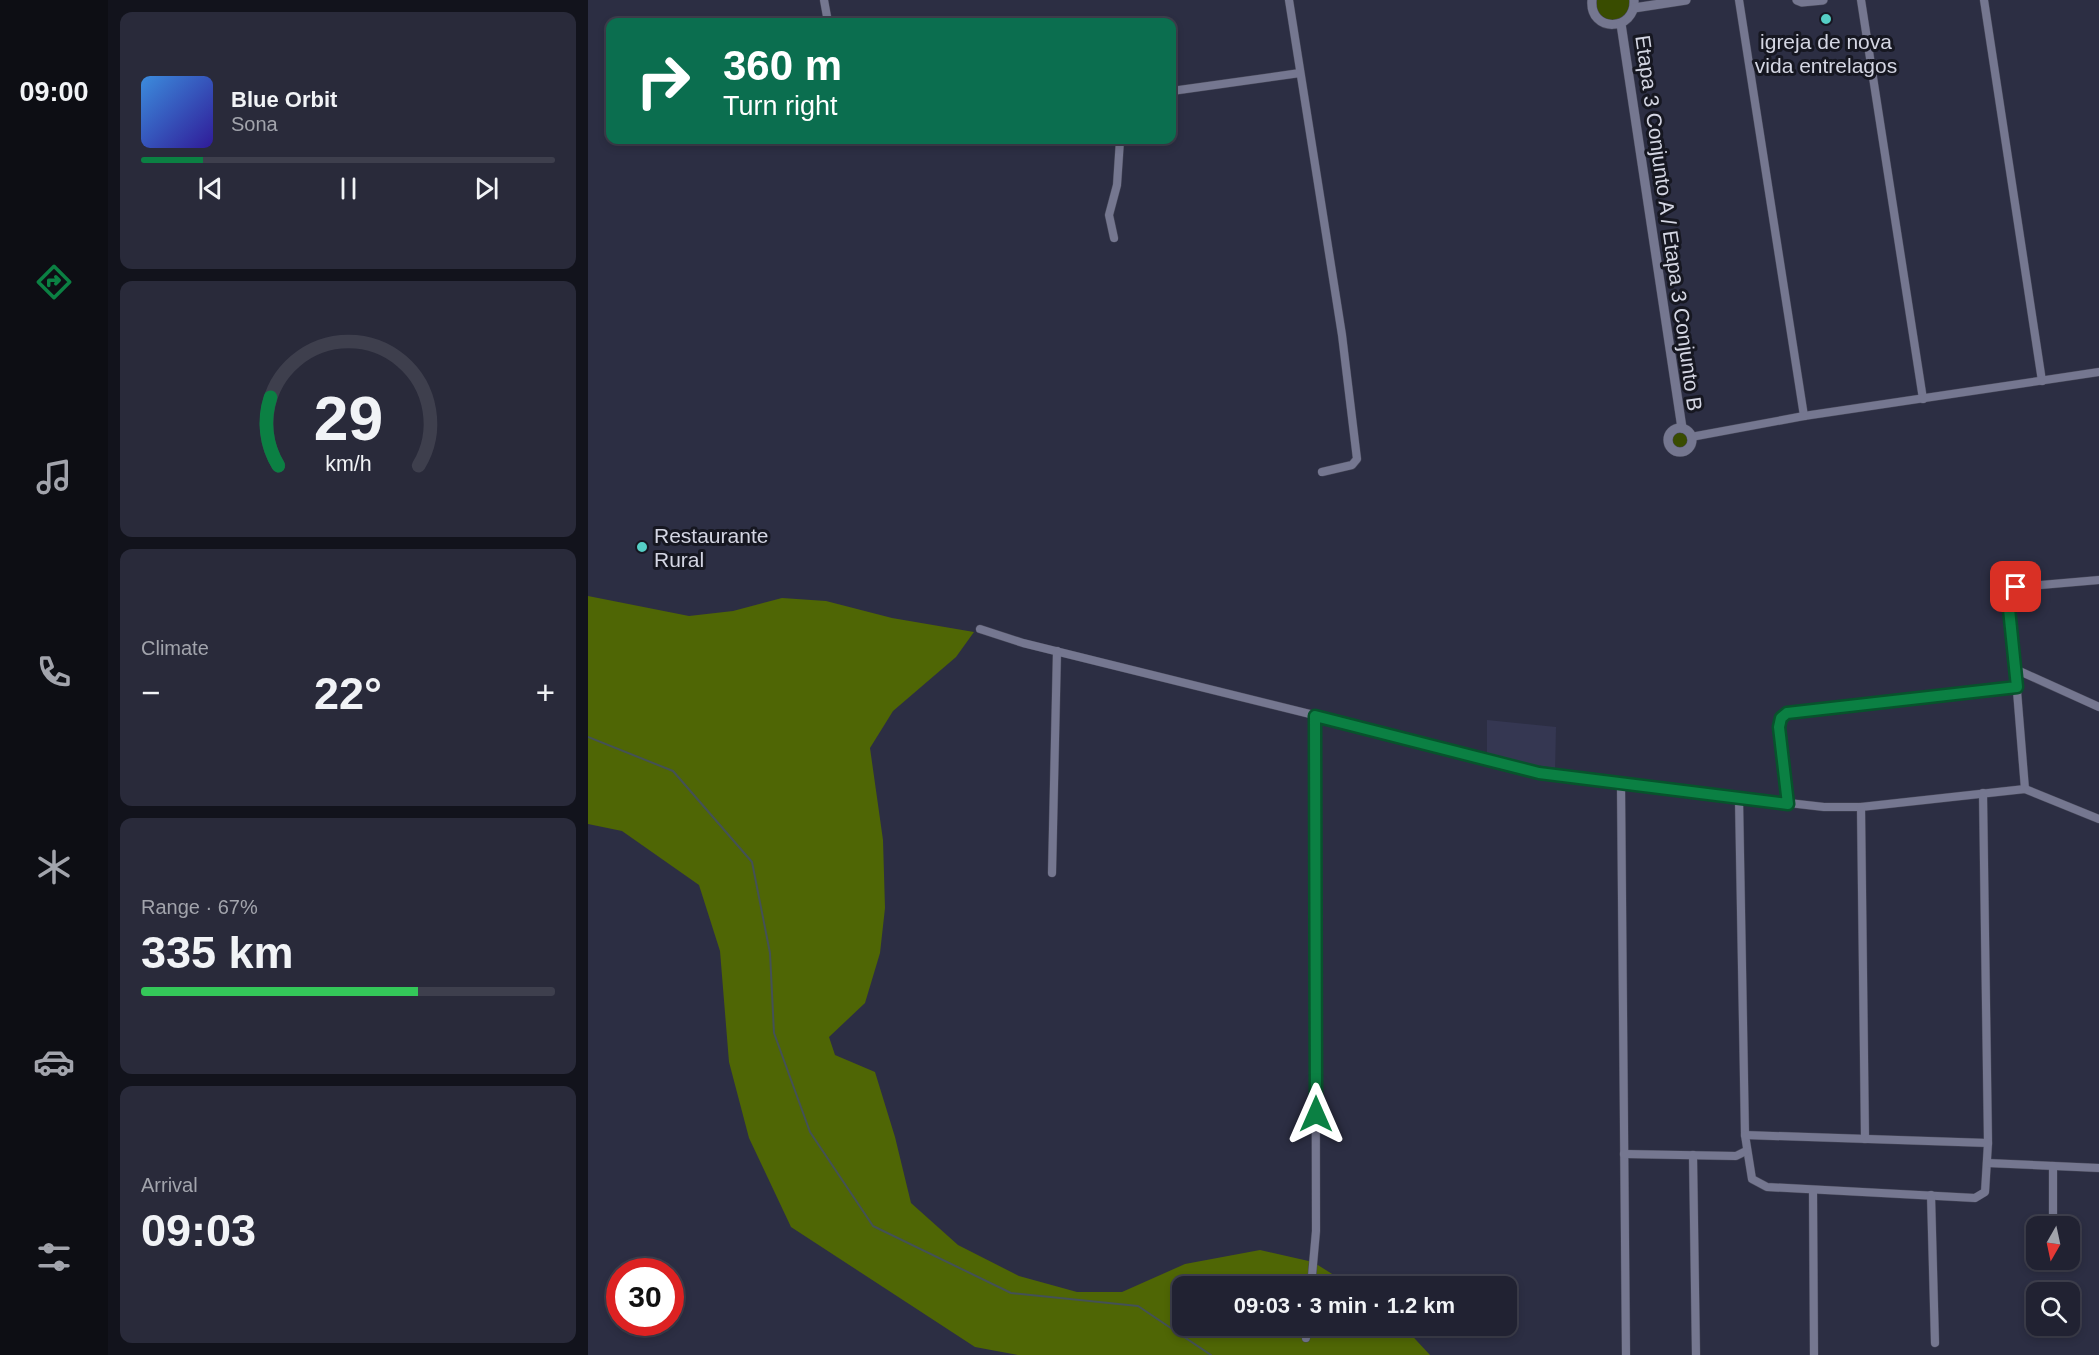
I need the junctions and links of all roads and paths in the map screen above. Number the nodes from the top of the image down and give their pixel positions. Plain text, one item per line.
1 (824, 0) edge
2 (1289, 0) edge
3 (1592, 0) edge
4 (1686, 0) edge
5 (1739, 0) edge
6 (1797, 0) edge
7 (1823, 0) edge
8 (1861, 0) edge
9 (1983, 0) edge
10 (1634, 4) edge
11 (827, 18) edge
12 (1622, 24) junction
13 (1300, 73) junction
14 (1176, 90) edge
15 (1120, 144) edge
16 (1114, 238) dead end
17 (2099, 372) edge
18 (2042, 381) junction
19 (1923, 399) junction
20 (1804, 416) junction
21 (1682, 428) junction
22 (1691, 437) junction
23 (1322, 472) dead end
24 (2099, 580) edge
25 (980, 629) dead end
26 (1058, 651) junction
27 (2015, 669) junction
28 (2017, 687) junction
29 (2099, 707) edge
30 (1315, 716) junction
31 (1620, 784) junction
32 (2025, 789) junction
33 (1983, 793) junction
34 (1739, 798) junction
35 (1788, 804) junction
36 (1861, 807) junction
37 (2099, 819) edge
38 (1052, 873) dead end
39 (1744, 1136) junction
40 (1865, 1139) junction
41 (1988, 1143) junction
42 (1746, 1151) junction
43 (1623, 1154) junction
44 (1694, 1155) junction
45 (1987, 1163) junction
46 (2053, 1166) junction
47 (2099, 1168) edge
48 (1813, 1190) junction
49 (1931, 1195) junction
50 (2053, 1216) edge
51 (1312, 1276) edge
52 (1935, 1343) dead end
53 (1626, 1355) edge
54 (1696, 1355) edge
55 (1814, 1355) edge

1 - 11 street
2 - 13 street
3 - 12 street
4 - 10 street
5 - 20 street
6 - 7 street
8 - 19 street
9 - 18 street
10 - 12 street
12 - 21 street, Etapa 3 Conjunto A / Etapa 3 Conjunto B
13 - 14 street
13 - 23 street
15 - 16 street
17 - 18 street
18 - 19 street
19 - 20 street
20 - 22 street
21 - 22 street
21 - 22 street
24 - 27 street
25 - 26 street
26 - 30 street
26 - 38 street
27 - 28 street
27 - 29 street
28 - 32 street
28 - 35 street
30 - 31 street
30 - 51 street
31 - 34 street
31 - 43 street
32 - 33 street
32 - 37 street
33 - 36 street
33 - 41 street
34 - 35 street
34 - 39 street
35 - 36 street
36 - 40 street
39 - 40 street
39 - 42 street
40 - 41 street
41 - 45 street
42 - 44 street
42 - 48 street
43 - 44 street
43 - 53 street
44 - 54 street
45 - 46 street
45 - 49 street
46 - 47 street
46 - 50 street
48 - 49 street
48 - 55 street
49 - 52 street

